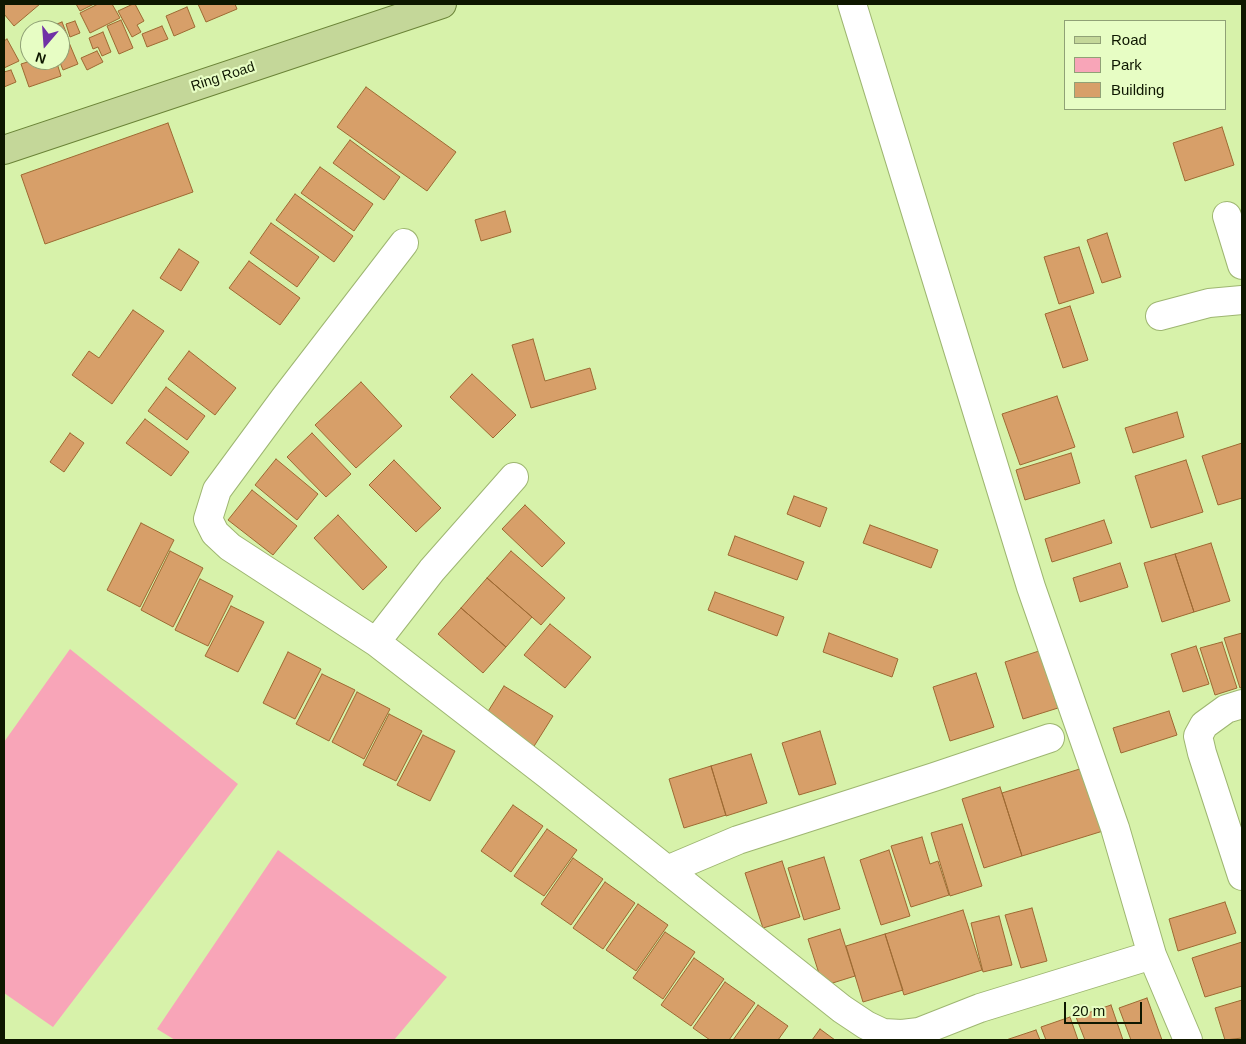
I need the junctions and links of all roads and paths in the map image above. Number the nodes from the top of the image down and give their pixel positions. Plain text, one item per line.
1 (442, 4) edge
2 (852, 4) edge
3 (4, 150) edge
4 (1227, 216) dead end
5 (404, 243) dead end
6 (1242, 265) edge
7 (1242, 300) edge
8 (1160, 316) dead end
9 (514, 477) dead end
10 (376, 642) junction
11 (1242, 704) edge
12 (1050, 738) dead end
13 (667, 870) junction
14 (1242, 876) edge
15 (1152, 955) junction
16 (1188, 1040) edge

1 - 3 main road, Ring Road
2 - 15 street
4 - 6 street
5 - 10 street
7 - 8 street
9 - 10 street
10 - 13 street
11 - 14 street
12 - 13 street
13 - 15 street
15 - 16 street

